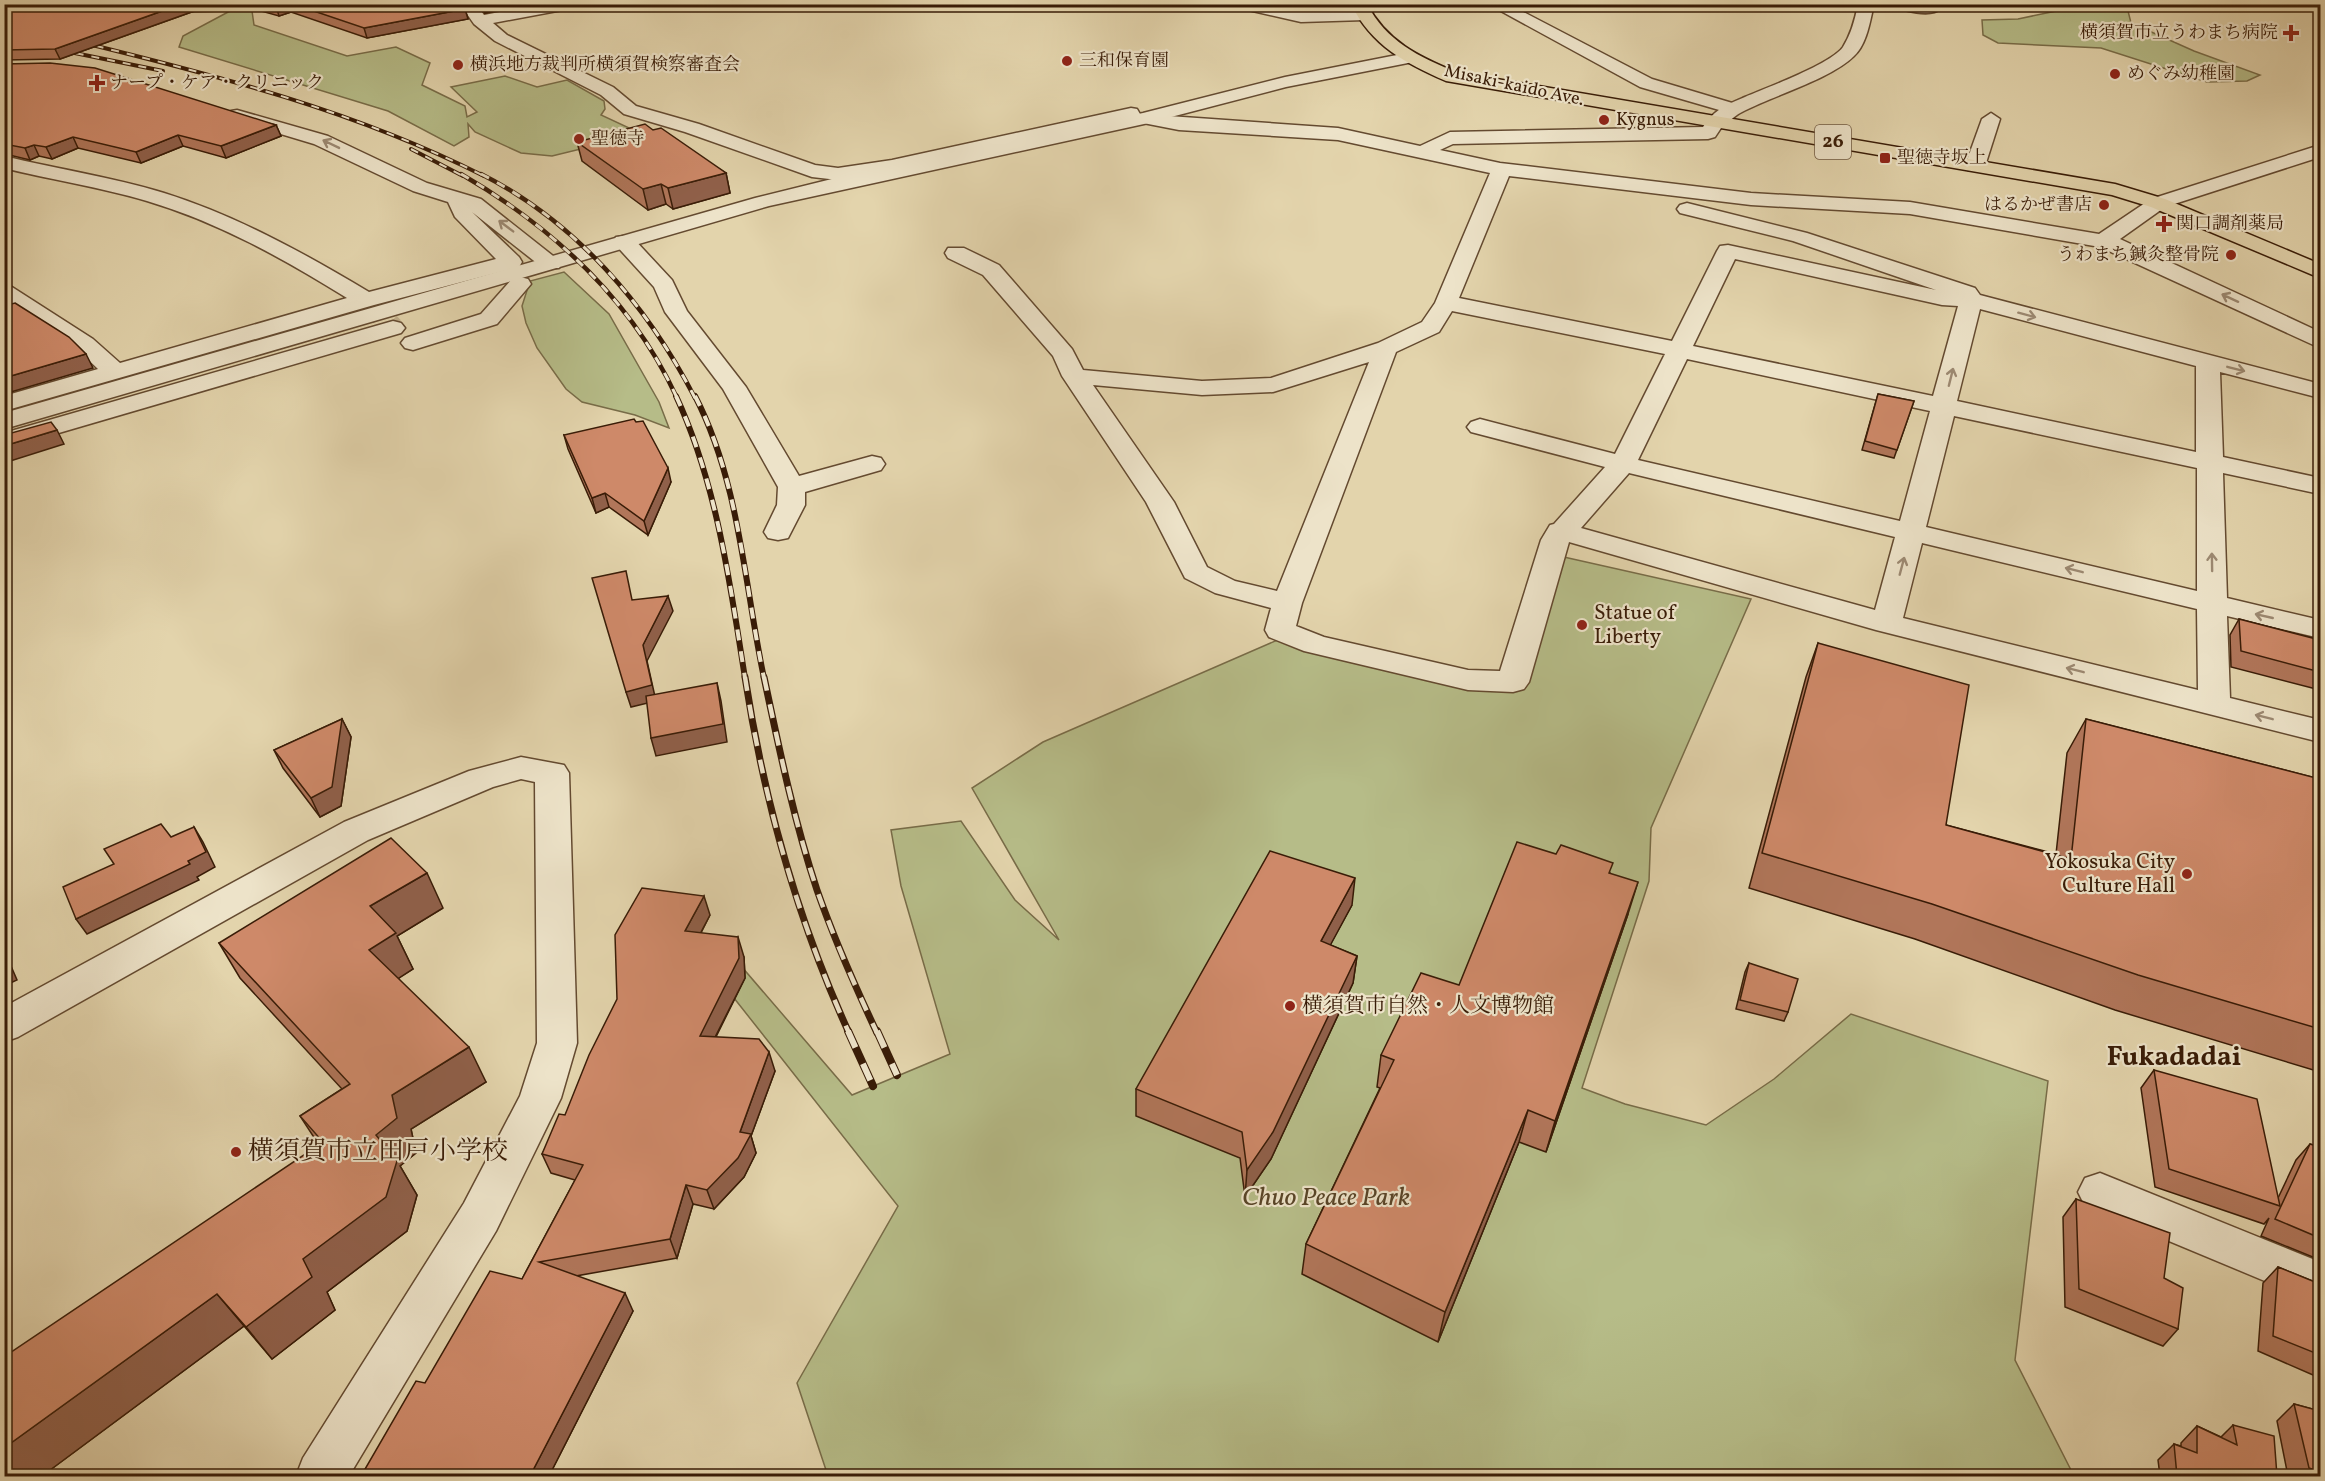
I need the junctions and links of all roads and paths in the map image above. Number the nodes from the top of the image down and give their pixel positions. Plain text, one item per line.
1 (467, 4) edge
2 (568, 4) edge
3 (1241, 4) edge
4 (1397, 4) edge
5 (1495, 4) edge
6 (1866, 4) edge
7 (1900, 4) edge
8 (1361, 9) edge
9 (1932, 9) dead end
10 (480, 21) junction
11 (1407, 58) junction
12 (219, 108) edge
13 (1733, 109) junction
14 (1138, 116) junction
15 (1991, 119) dead end
16 (1716, 122) junction
17 (2320, 151) edge
18 (1422, 152) junction
19 (4, 162) edge
20 (1975, 166) junction
21 (28, 169) junction
22 (1500, 172) junction
23 (4, 178) edge
24 (456, 197) junction
25 (2158, 203) junction
26 (2103, 241) junction
27 (624, 243) junction
28 (956, 254) dead end
29 (551, 263) junction
30 (2320, 272) edge
31 (520, 284) dead end
32 (4, 292) edge
33 (366, 300) junction
34 (1971, 300) junction
35 (1446, 303) junction
36 (32, 308) junction
37 (4, 316) edge
38 (393, 328) dead end
39 (2320, 341) edge
40 (413, 343) dead end
41 (1386, 348) junction
42 (1678, 351) junction
43 (2208, 362) junction
44 (116, 373) junction
45 (1074, 376) junction
46 (2320, 391) edge
47 (4, 404) edge
48 (1943, 407) junction
49 (4, 421) edge
50 (1480, 428) dead end
51 (4, 441) edge
52 (2210, 463) junction
53 (872, 464) dead end
54 (1623, 464) junction
55 (2320, 486) edge
56 (792, 487) junction
57 (1560, 531) junction
58 (1911, 531) junction
59 (778, 532) dead end
60 (1287, 603) junction
61 (2212, 603) junction
62 (1887, 623) junction
63 (2320, 629) edge
64 (2214, 705) junction
65 (2320, 731) edge
66 (4, 1026) edge
67 (2100, 1192) dead end
68 (2320, 1283) edge
69 (321, 1476) edge

1 - 10 street
2 - 10 street
3 - 8 street
4 - 8 street
5 - 13 street
6 - 13 street
7 - 9 street
8 - 11 main road, Misaki-kaido Ave. / 26
10 - 14 street
11 - 14 street
11 - 16 main road, Misaki-kaido Ave. / 26
24 -> 12 street
13 - 16 street
14 - 18 street
14 - 27 street
15 - 20 street
16 - 18 street
16 - 20 main road, Misaki-kaido Ave. / 26
17 - 25 street
18 - 22 street
19 - 21 street
20 - 25 main road, Misaki-kaido Ave. / 26
21 - 23 street
21 - 33 street
22 - 26 street
22 - 34 street
22 - 35 street
29 -> 24 street
24 - 33 street
25 - 26 street
25 - 30 main road, Misaki-kaido Ave. / 26
39 -> 26 street
27 - 29 street
27 - 56 street
28 - 45 street
29 - 49 street
31 - 40 street
32 - 36 street
33 - 44 street
34 - 42 street
34 -> 43 street
48 -> 34 street
35 - 41 street
35 - 42 street
36 - 37 street
36 - 44 street
38 - 51 street
41 - 45 street
41 - 60 street
42 - 48 street
42 - 54 street
43 -> 46 street
43 - 52 street
44 - 47 street
45 - 60 street
48 - 52 street
48 - 58 street
50 - 54 street
52 - 55 street
61 -> 52 street
53 - 56 street
54 - 57 street
54 - 58 street
56 - 59 street
57 - 60 street
57 - 62 street
61 -> 58 street
62 -> 58 street
63 -> 61 street
61 - 64 street
64 -> 62 street
65 -> 64 street
66 - 69 street
67 - 68 street

